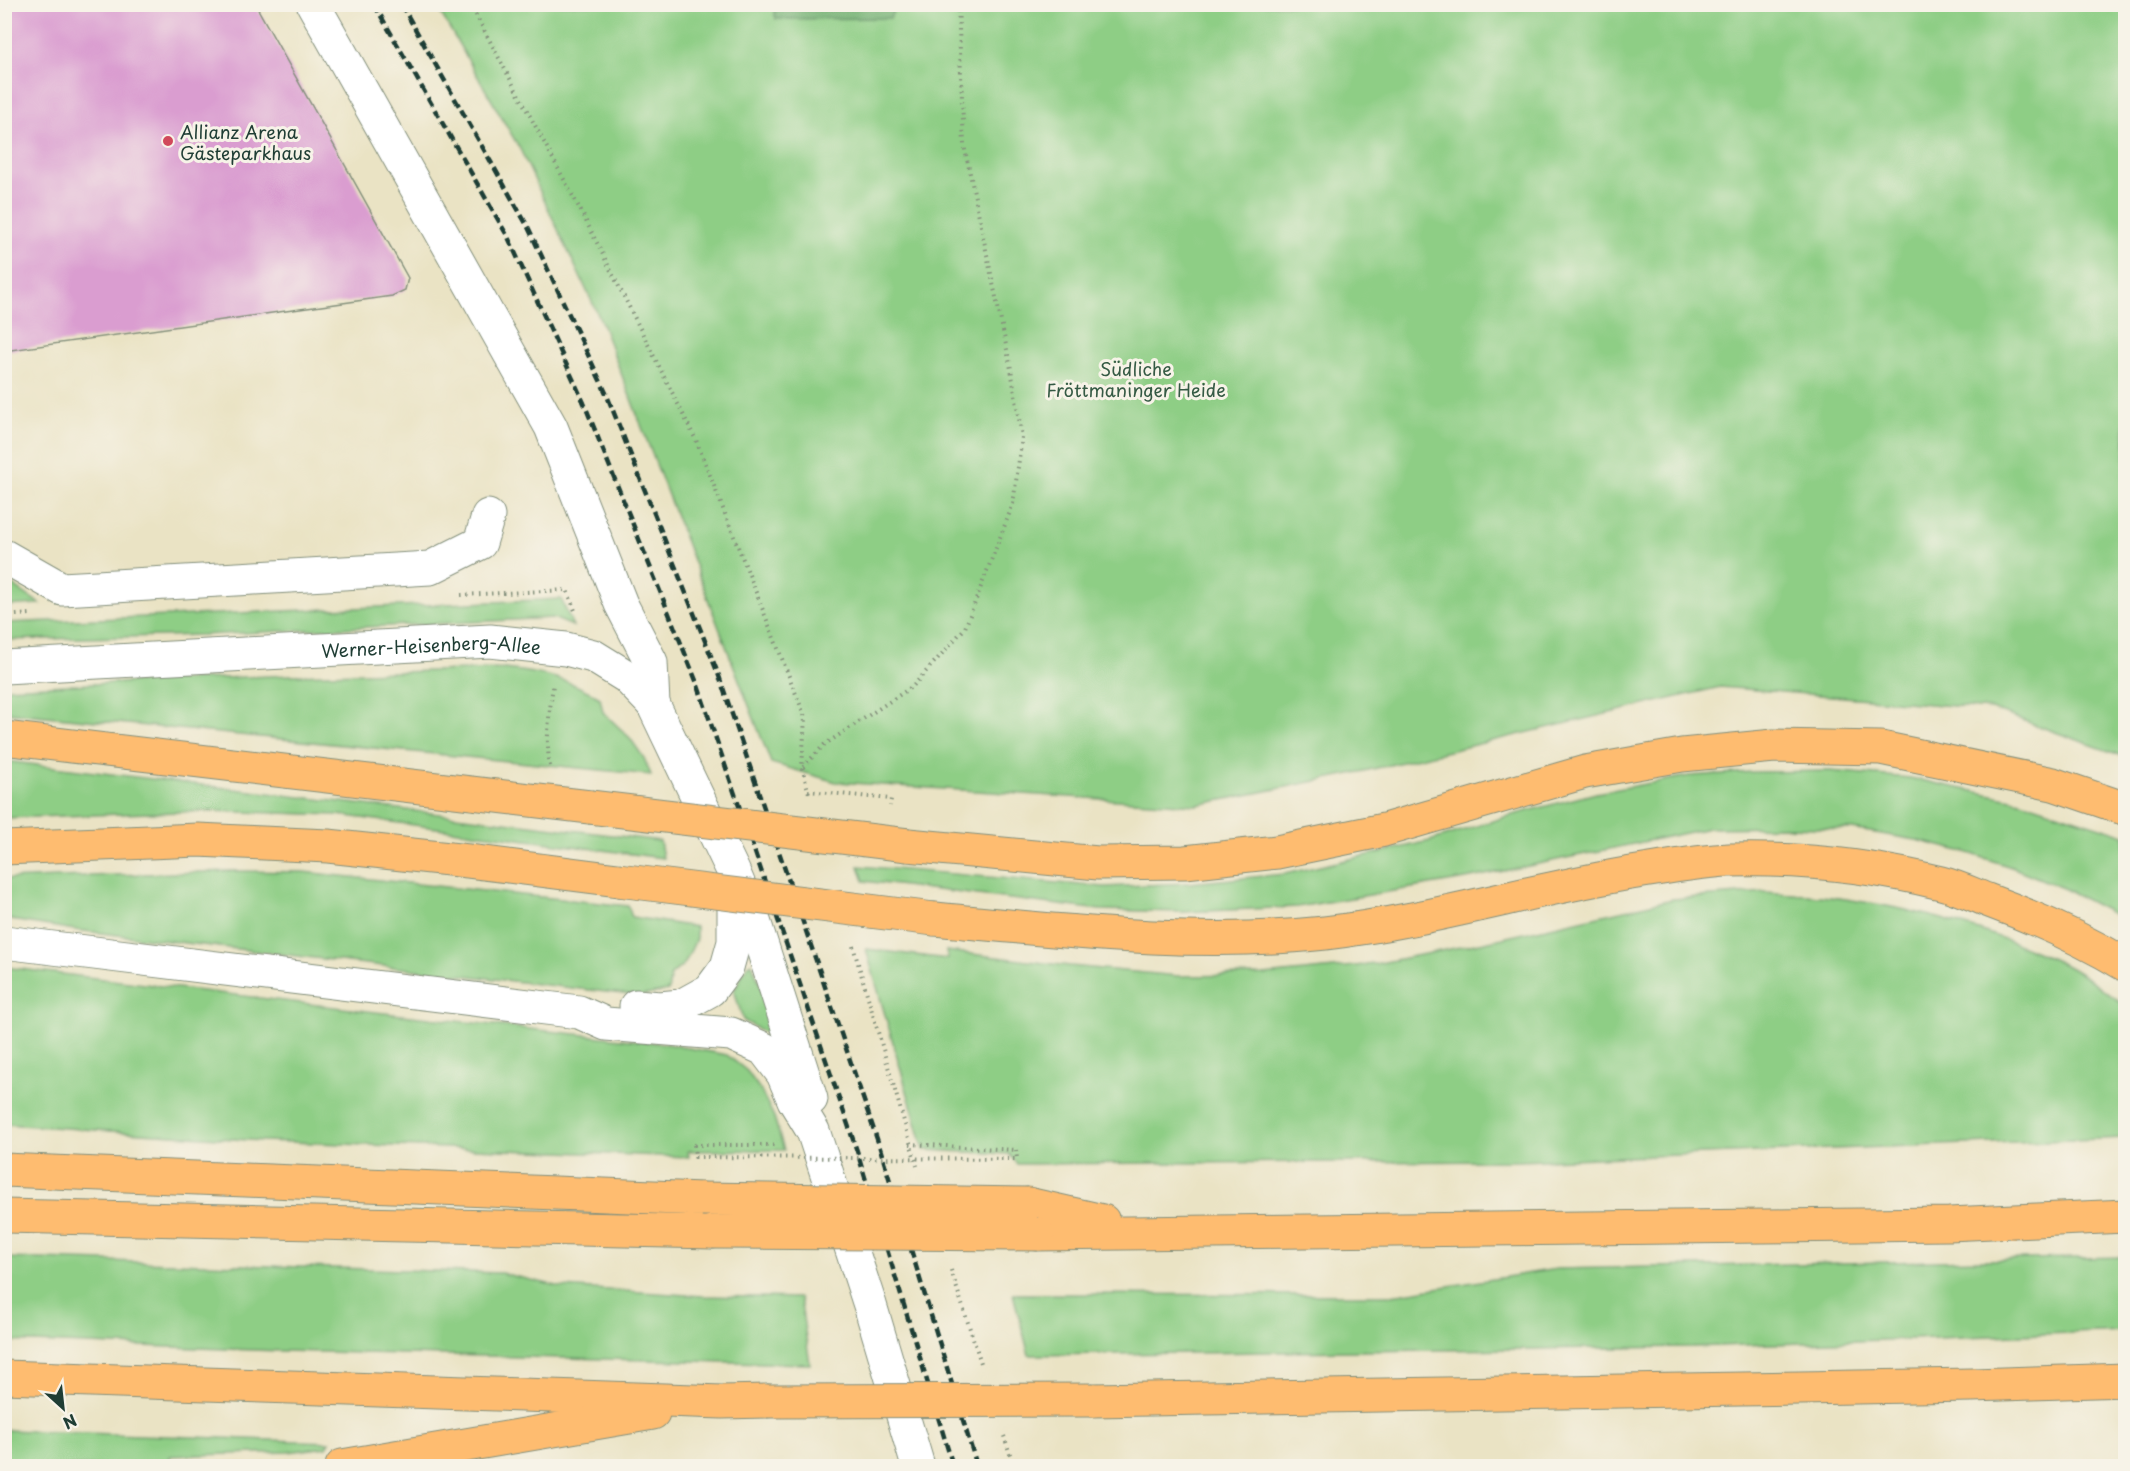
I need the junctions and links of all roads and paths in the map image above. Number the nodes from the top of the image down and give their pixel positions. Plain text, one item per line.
1 (313, 4) edge
2 (470, 4) edge
3 (957, 4) edge
4 (488, 516) dead end
5 (4, 556) edge
6 (558, 648) junction
7 (4, 668) edge
8 (653, 704) junction
9 (4, 738) edge
10 (802, 768) junction
11 (559, 770) dead end
12 (808, 791) junction
13 (891, 799) dead end
14 (812, 802) dead end
15 (2126, 809) edge
16 (4, 848) edge
17 (733, 871) junction
18 (851, 939) dead end
19 (4, 942) edge
20 (2126, 965) edge
21 (579, 1012) junction
22 (813, 1131) junction
23 (910, 1144) junction
24 (779, 1145) dead end
25 (917, 1167) dead end
26 (4, 1170) edge
27 (4, 1216) edge
28 (2126, 1216) edge
29 (1154, 1233) junction
30 (950, 1267) dead end
31 (982, 1366) dead end
32 (4, 1377) edge
33 (2126, 1380) edge
34 (722, 1401) junction
35 (1004, 1433) dead end
36 (342, 1467) edge
37 (918, 1467) edge
38 (1014, 1467) edge

1 - 8 street
2 - 10 path
3 - 10 path
4 - 5 street
6 - 7 street, Werner-Heisenberg-Allee
6 - 8 street, Werner-Heisenberg-Allee
6 - 11 path
8 - 17 street, Werner-Heisenberg-Allee
9 - 15 highway, bridge
10 - 12 path
12 - 13 path
12 - 14 path
16 - 20 highway, bridge
17 - 21 street, Werner-Heisenberg-Allee
17 - 22 street, Werner-Heisenberg-Allee
18 - 23 path
19 - 21 street, Werner-Heisenberg-Allee
21 - 22 street, Werner-Heisenberg-Allee
22 - 37 street
23 - 24 path, bridge
23 - 25 path
26 - 29 highway, bridge
27 - 29 highway, bridge
28 - 29 highway
30 - 31 path
32 - 34 highway
33 - 34 highway, bridge
34 - 36 highway
35 - 38 path

